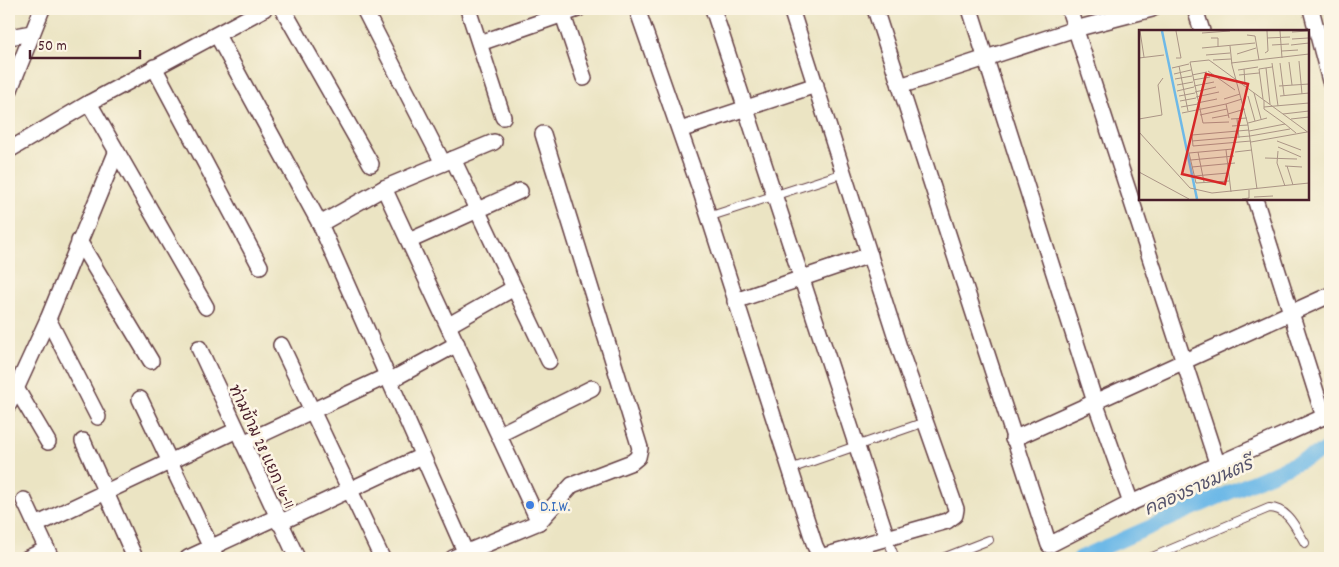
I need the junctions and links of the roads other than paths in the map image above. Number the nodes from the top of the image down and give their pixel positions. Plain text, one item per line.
1 (264, 9) edge
2 (283, 9) edge
3 (364, 9) edge
4 (468, 9) edge
5 (578, 9) edge
6 (637, 9) edge
7 (713, 9) edge
8 (791, 9) edge
9 (875, 9) edge
10 (970, 9) edge
11 (1068, 9) edge
12 (1152, 9) edge
13 (1196, 9) edge
14 (1311, 9) edge
15 (40, 10) edge
16 (562, 12) edge
17 (1075, 29) junction
18 (1202, 30) edge
19 (32, 33) junction
20 (217, 36) junction
21 (9, 37) edge
22 (480, 43) junction
23 (986, 58) junction
24 (154, 67) junction
25 (584, 78) dead end
26 (1330, 81) edge
27 (816, 85) junction
28 (900, 86) junction
29 (9, 92) edge
30 (89, 103) junction
31 (744, 108) junction
32 (503, 117) dead end
33 (680, 130) junction
34 (543, 134) dead end
35 (494, 142) dead end
36 (9, 150) edge
37 (116, 153) junction
38 (448, 161) junction
39 (371, 164) dead end
40 (844, 173) junction
41 (384, 188) junction
42 (520, 191) dead end
43 (774, 194) junction
44 (1254, 200) edge
45 (477, 210) junction
46 (708, 217) junction
47 (320, 224) junction
48 (79, 241) junction
49 (409, 241) junction
50 (870, 255) junction
51 (260, 266) dead end
52 (802, 278) junction
53 (514, 288) junction
54 (1330, 295) edge
55 (734, 301) junction
56 (206, 307) dead end
57 (1290, 312) junction
58 (48, 320) junction
59 (449, 325) junction
60 (457, 344) junction
61 (281, 345) dead end
62 (199, 348) dead end
63 (549, 360) dead end
64 (152, 361) dead end
65 (1182, 361) junction
66 (388, 378) junction
67 (16, 388) junction
68 (592, 388) dead end
69 (140, 399) dead end
70 (1096, 402) junction
71 (9, 404) edge
72 (312, 411) junction
73 (1327, 415) edge
74 (98, 417) dead end
75 (925, 422) junction
76 (500, 434) junction
77 (240, 436) junction
78 (1013, 439) junction
79 (82, 441) dead end
80 (48, 442) dead end
81 (857, 445) junction
82 (422, 456) junction
83 (170, 462) junction
84 (1218, 466) junction
85 (790, 469) junction
86 (350, 490) junction
87 (105, 493) junction
88 (24, 500) dead end
89 (1131, 503) junction
90 (278, 520) junction
91 (539, 522) junction
92 (36, 525) junction
93 (887, 538) junction
94 (989, 540) dead end
95 (1305, 543) dead end
96 (214, 553) edge
97 (49, 554) edge
98 (462, 556) edge
99 (28, 558) edge
100 (135, 558) edge
101 (188, 558) edge
102 (297, 558) edge
103 (382, 558) edge
104 (894, 558) edge
105 (943, 558) edge
106 (1150, 558) edge

1 - 20 street
2 - 39 street
3 - 38 street
4 - 22 street
5 - 16 street
6 - 33 street
7 - 31 street
8 - 27 street
9 - 28 street
10 - 23 street
11 - 17 street
12 - 17 street
13 - 18 street
14 - 26 street
15 - 19 street
16 - 22 street
16 - 25 street
17 - 23 street
17 - 65 street
19 - 21 street
19 - 29 street
20 - 24 street
20 - 47 street
22 - 32 street
23 - 28 street
23 - 70 street
24 - 30 street
24 - 51 street
27 - 31 street
27 - 40 street
28 - 78 street
30 - 36 street
30 - 37 street
31 - 33 street
31 - 43 street
33 - 46 street
34 - 91 street
35 - 38 street
37 - 48 street
37 - 56 street
38 - 41 street
38 - 45 street
40 - 43 lane
40 - 50 street
41 - 47 street
41 - 49 street
42 - 45 street
43 - 46 lane
43 - 52 street
44 - 57 street
45 - 49 street
45 - 53 street
46 - 55 street
47 - 66 street
48 - 58 street
48 - 64 street
49 - 59 street
50 - 52 street
50 - 75 street
52 - 55 street
52 - 81 street
53 - 59 street
53 - 63 street
54 - 57 street
55 - 85 street
57 - 65 street
57 - 73 street
58 - 67 street
58 - 74 street
59 - 60 street
60 - 66 street
60 - 76 street
61 - 72 street
62 - 77 street, ท่ามข้าม 28 แยก 16-11
65 - 70 street
65 - 84 street
66 - 72 street
66 - 82 street
67 - 71 street
67 - 80 street
68 - 76 street
69 - 83 street
70 - 78 street
70 - 89 street
72 - 77 street
72 - 86 street
73 - 84 street
75 - 81 lane
75 - 93 street
76 - 91 street
77 - 83 street
77 - 90 street, ท่ามข้าม 28 แยก 16-11
78 - 89 street
79 - 87 street
81 - 85 lane
81 - 93 street
82 - 86 street
82 - 98 street
83 - 87 street
83 - 96 street
84 - 89 street
85 - 93 street
86 - 90 street
86 - 103 street
87 - 92 street
87 - 100 street
88 - 92 street
90 - 96 street
90 - 102 street, ท่ามข้าม 28 แยก 16-11
91 - 98 street
92 - 97 street
93 - 104 lane
94 - 105 lane
95 - 106 lane
96 - 101 street
97 - 99 street

